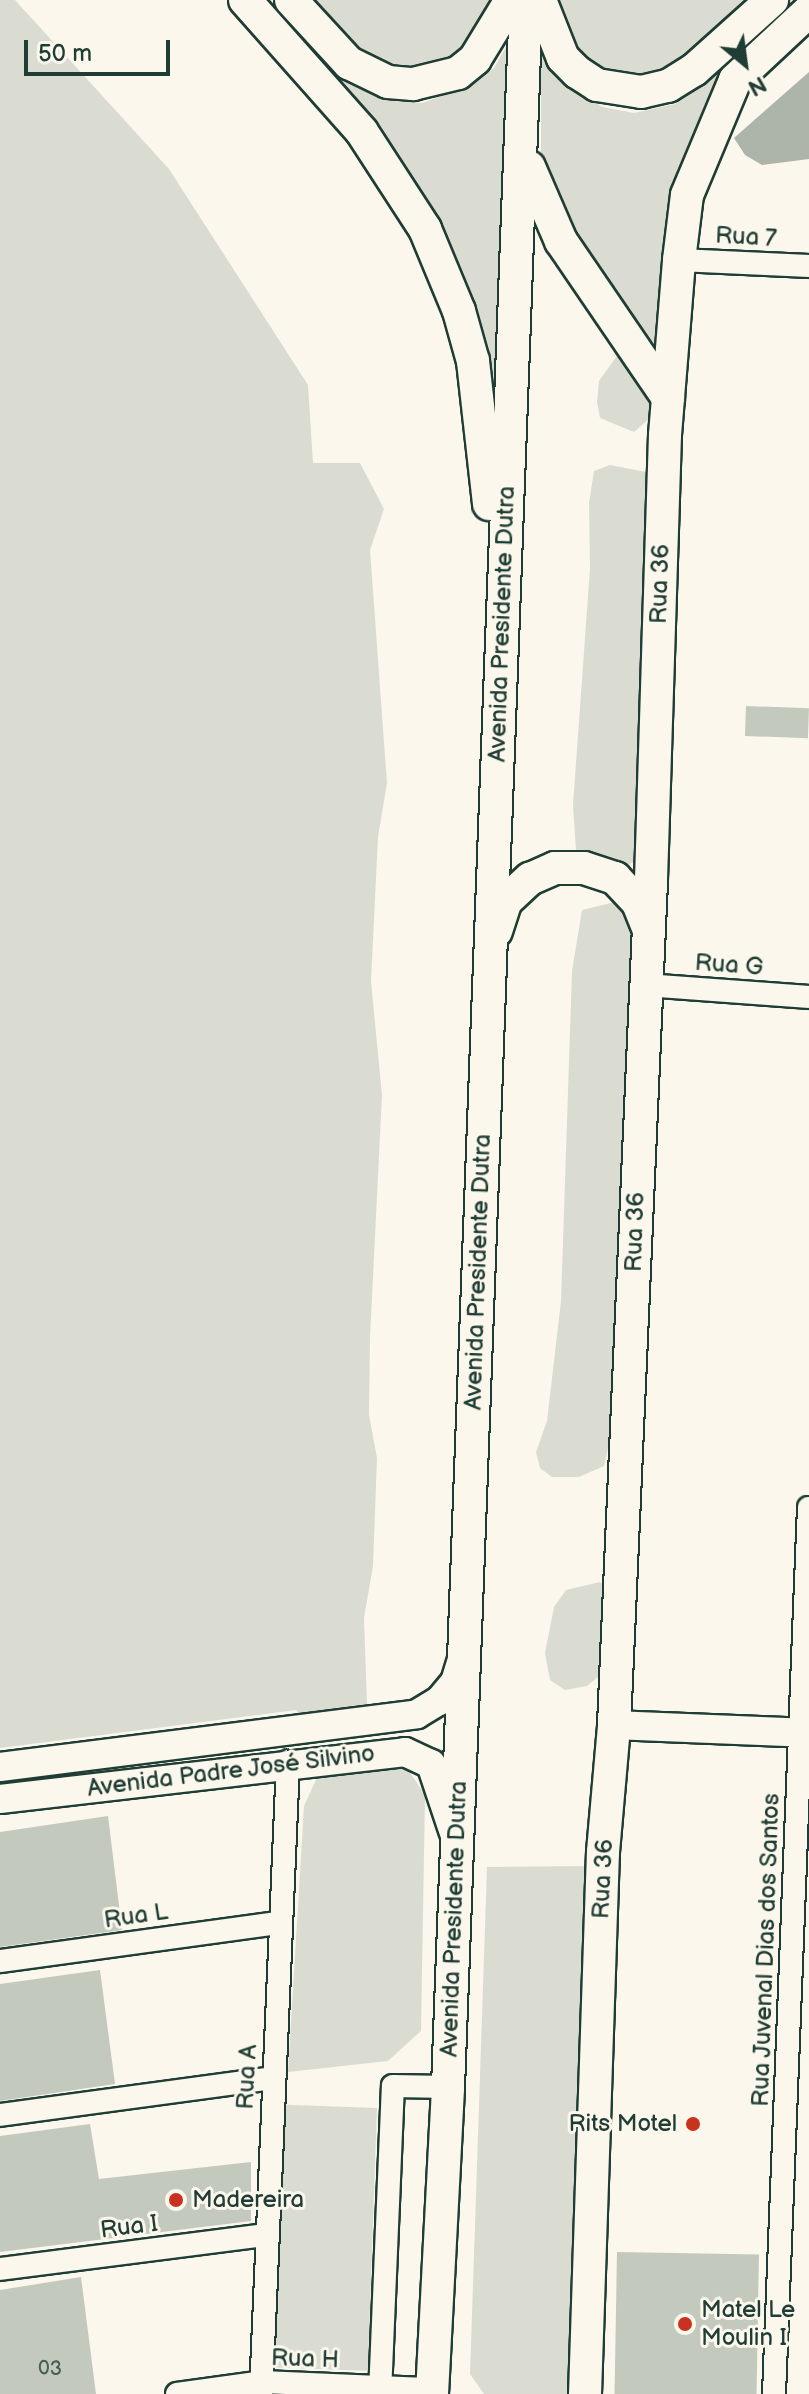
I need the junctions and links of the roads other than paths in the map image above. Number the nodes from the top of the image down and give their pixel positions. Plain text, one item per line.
1 (245, 0) edge
2 (291, 0) edge
3 (511, 0) edge
4 (526, 0) edge
5 (540, 0) edge
6 (772, 0) edge
7 (809, 11) edge
8 (523, 149) junction
9 (679, 260) junction
10 (809, 266) edge
11 (668, 398) junction
12 (500, 642) junction
13 (649, 930) junction
14 (490, 948) junction
15 (646, 985) junction
16 (809, 997) edge
17 (809, 1508) edge
18 (464, 1653) junction
19 (614, 1725) junction
20 (805, 1733) edge
21 (288, 1762) junction
22 (0, 1767) edge
23 (0, 1799) edge
24 (455, 1836) junction
25 (279, 1923) junction
26 (0, 1961) edge
27 (273, 2078) junction
28 (448, 2087) junction
29 (0, 2115) edge
30 (265, 2235) junction
31 (0, 2269) edge
32 (262, 2388) edge
33 (380, 2391) edge
34 (432, 2392) edge
35 (177, 2394) edge
36 (585, 2394) edge
37 (774, 2394) edge

1 - 12 highway
2 - 3 highway
4 - 8 highway, Avenida Presidente Dutra
5 - 6 highway
7 - 9 highway, Rua 36
8 - 11 highway
8 - 12 highway, Avenida Presidente Dutra
9 - 10 street, Rua 7
9 - 11 highway, Rua 36
11 - 13 highway, Rua 36
12 - 14 highway, Avenida Presidente Dutra
13 - 14 highway
13 - 15 highway, Rua 36
14 - 18 highway, Avenida Presidente Dutra
15 - 16 street, Rua G
15 - 19 highway, Rua 36
17 - 20 street, Rua Juvenal Dias dos Santos
18 - 22 main road, Avenida Padre José Silvino
18 - 24 highway, Avenida Presidente Dutra
19 - 20 main road
19 - 36 highway, Rua 36
20 - 37 street, Rua Juvenal Dias dos Santos
21 - 23 main road, Avenida Padre José Silvino
21 - 24 main road, Avenida Padre José Silvino
21 - 25 street, Rua A
24 - 28 highway, Avenida Presidente Dutra
25 - 26 street, Rua L
25 - 27 street, Rua A
27 - 29 street
27 - 30 street, Rua A
28 - 33 street
28 - 34 highway, Avenida Presidente Dutra
30 - 31 street, Rua I
30 - 32 street, Rua A
32 - 33 street, Rua H
32 - 35 street, Rua H
33 - 34 street, Rua H

